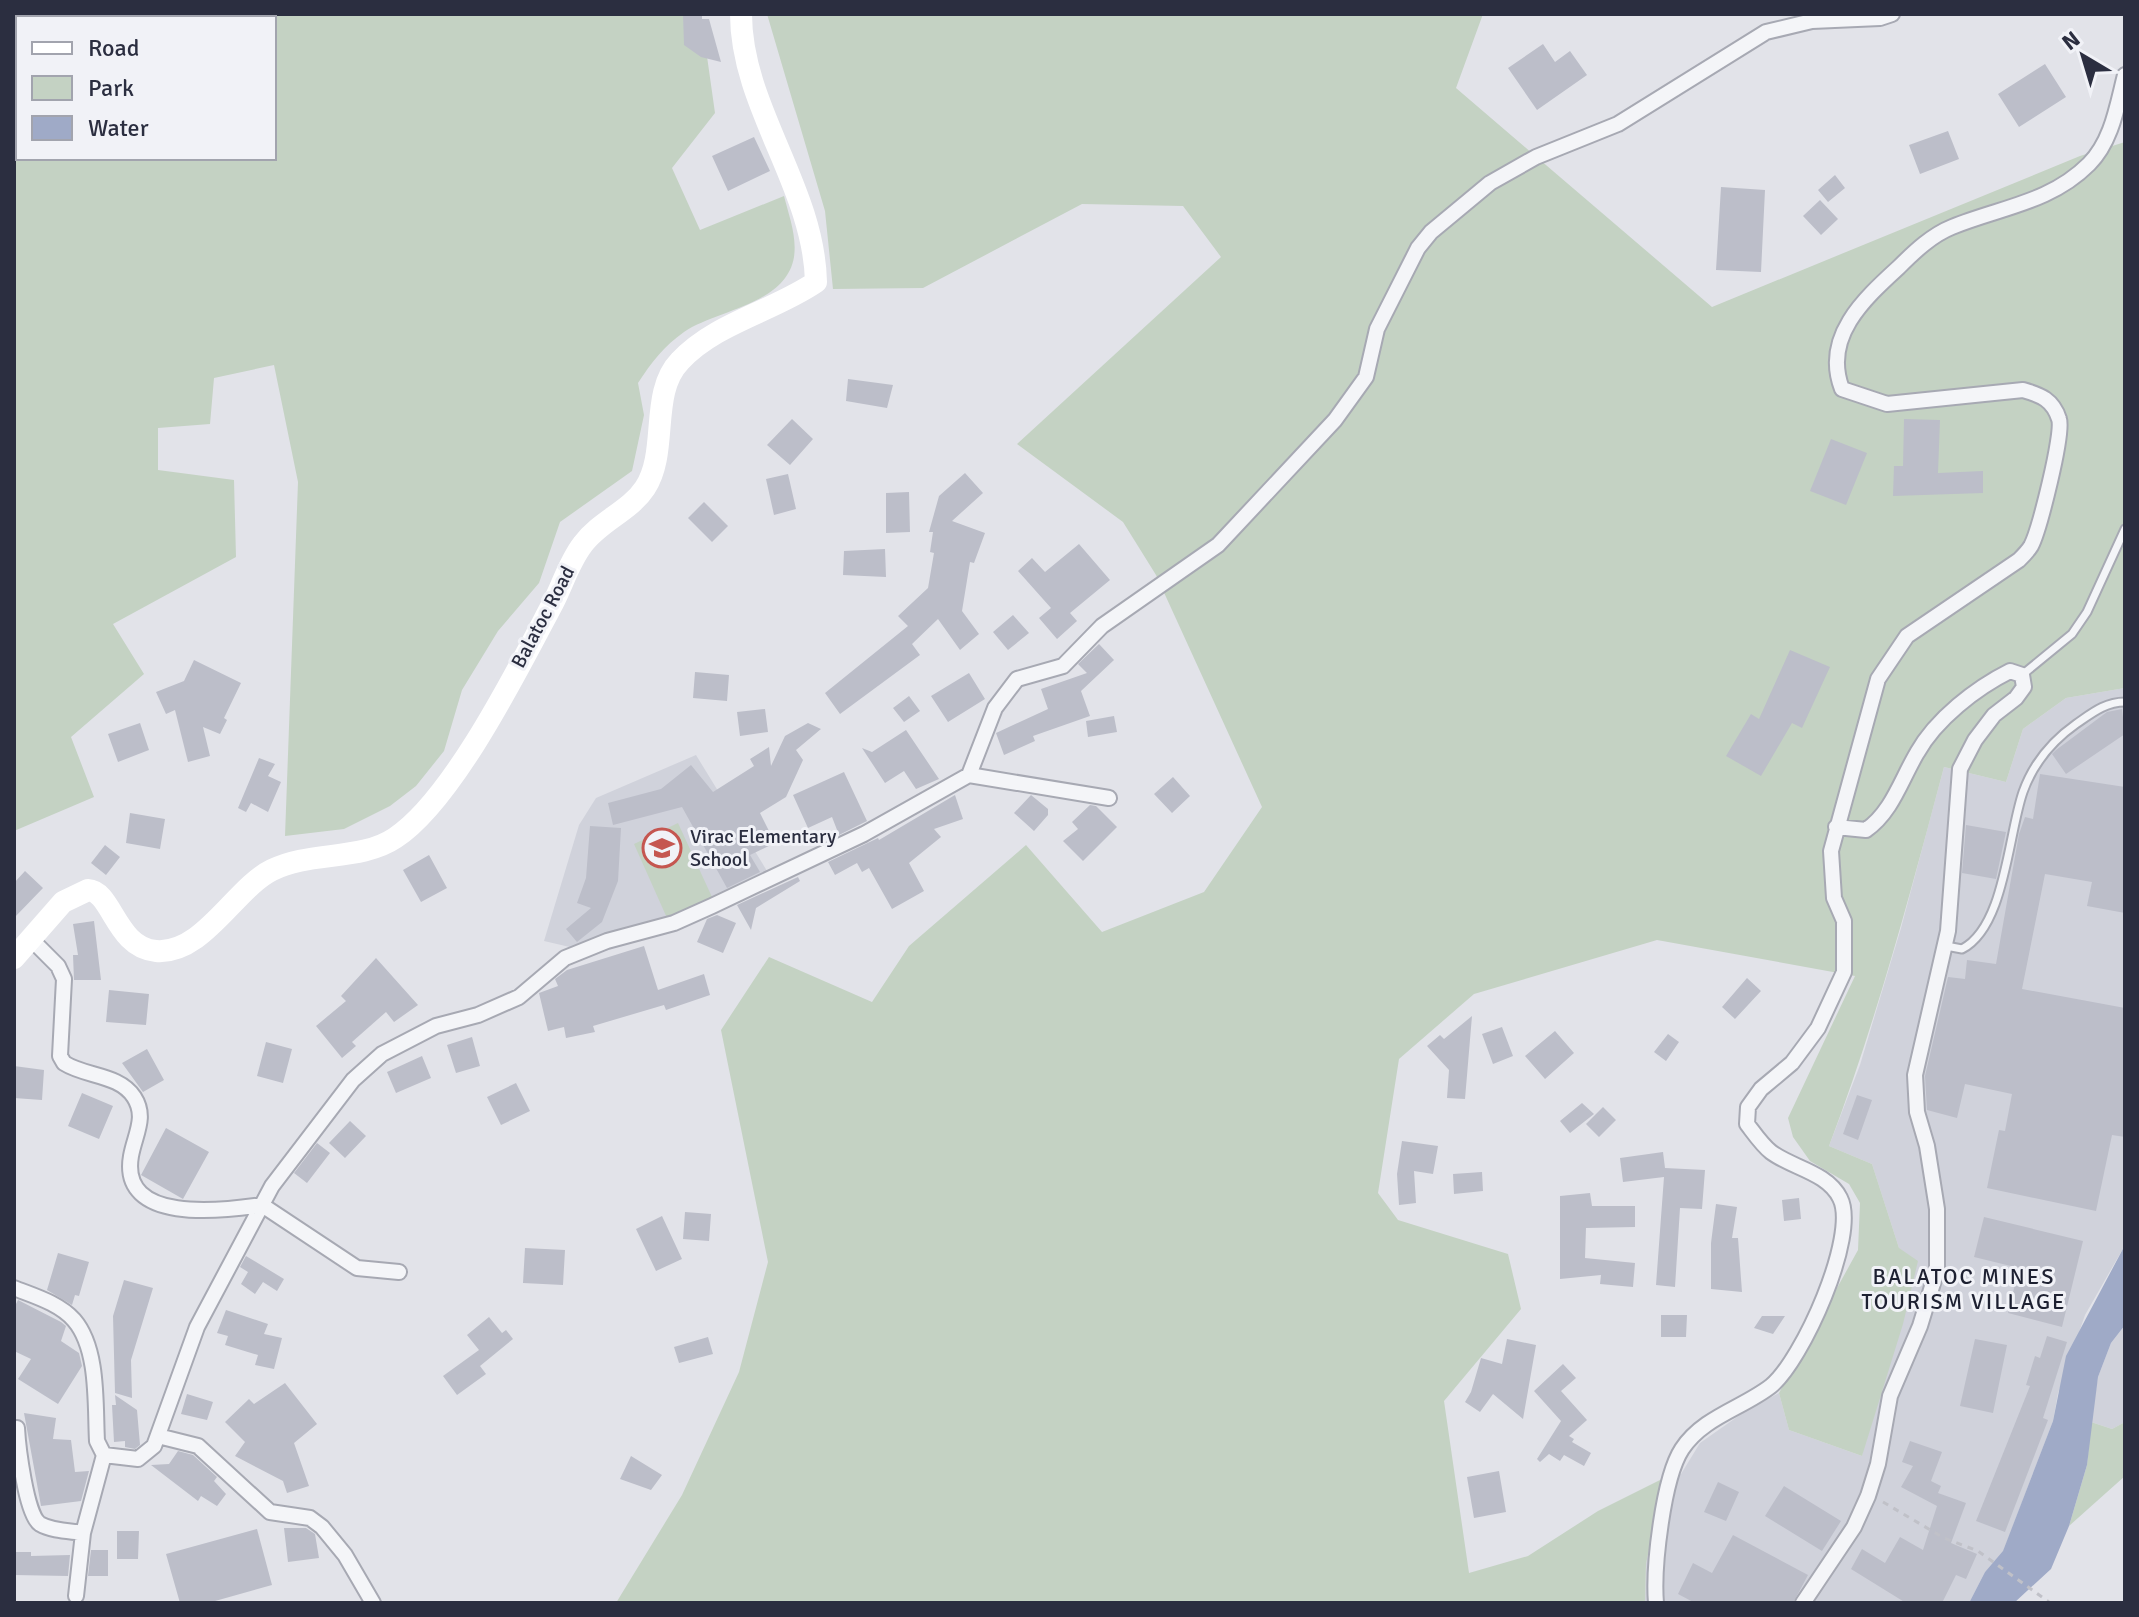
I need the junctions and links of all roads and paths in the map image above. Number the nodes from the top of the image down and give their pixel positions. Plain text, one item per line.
1 (741, 14) edge
2 (1892, 14) edge
3 (2125, 75) edge
4 (2125, 529) edge
5 (2022, 675) junction
6 (2125, 702) edge
7 (969, 775) junction
8 (1109, 798) dead end
9 (1836, 827) junction
10 (32, 940) junction
11 (1946, 946) junction
12 (14, 958) edge
13 (262, 1205) junction
14 (399, 1272) dead end
15 (14, 1288) edge
16 (17, 1428) dead end
17 (158, 1436) junction
18 (104, 1455) junction
19 (1868, 1496) junction
20 (83, 1533) junction
21 (76, 1596) dead end
22 (2049, 1602) edge
23 (373, 1603) edge
24 (1656, 1603) edge
25 (1803, 1603) edge

1 - 10 main road, Balatoc Road
2 - 7 street
3 - 9 street
4 - 5 lane
5 - 9 street
5 - 11 street
6 - 11 lane
7 - 8 street
7 - 13 street
9 - 24 street
10 - 12 main road, Balatoc Road
10 - 13 street
11 - 19 street
13 - 14 street
13 - 17 street
15 - 18 street
16 - 20 street
17 - 18 street
17 - 23 street
18 - 20 street
19 - 22 path
19 - 25 street
20 - 21 street

